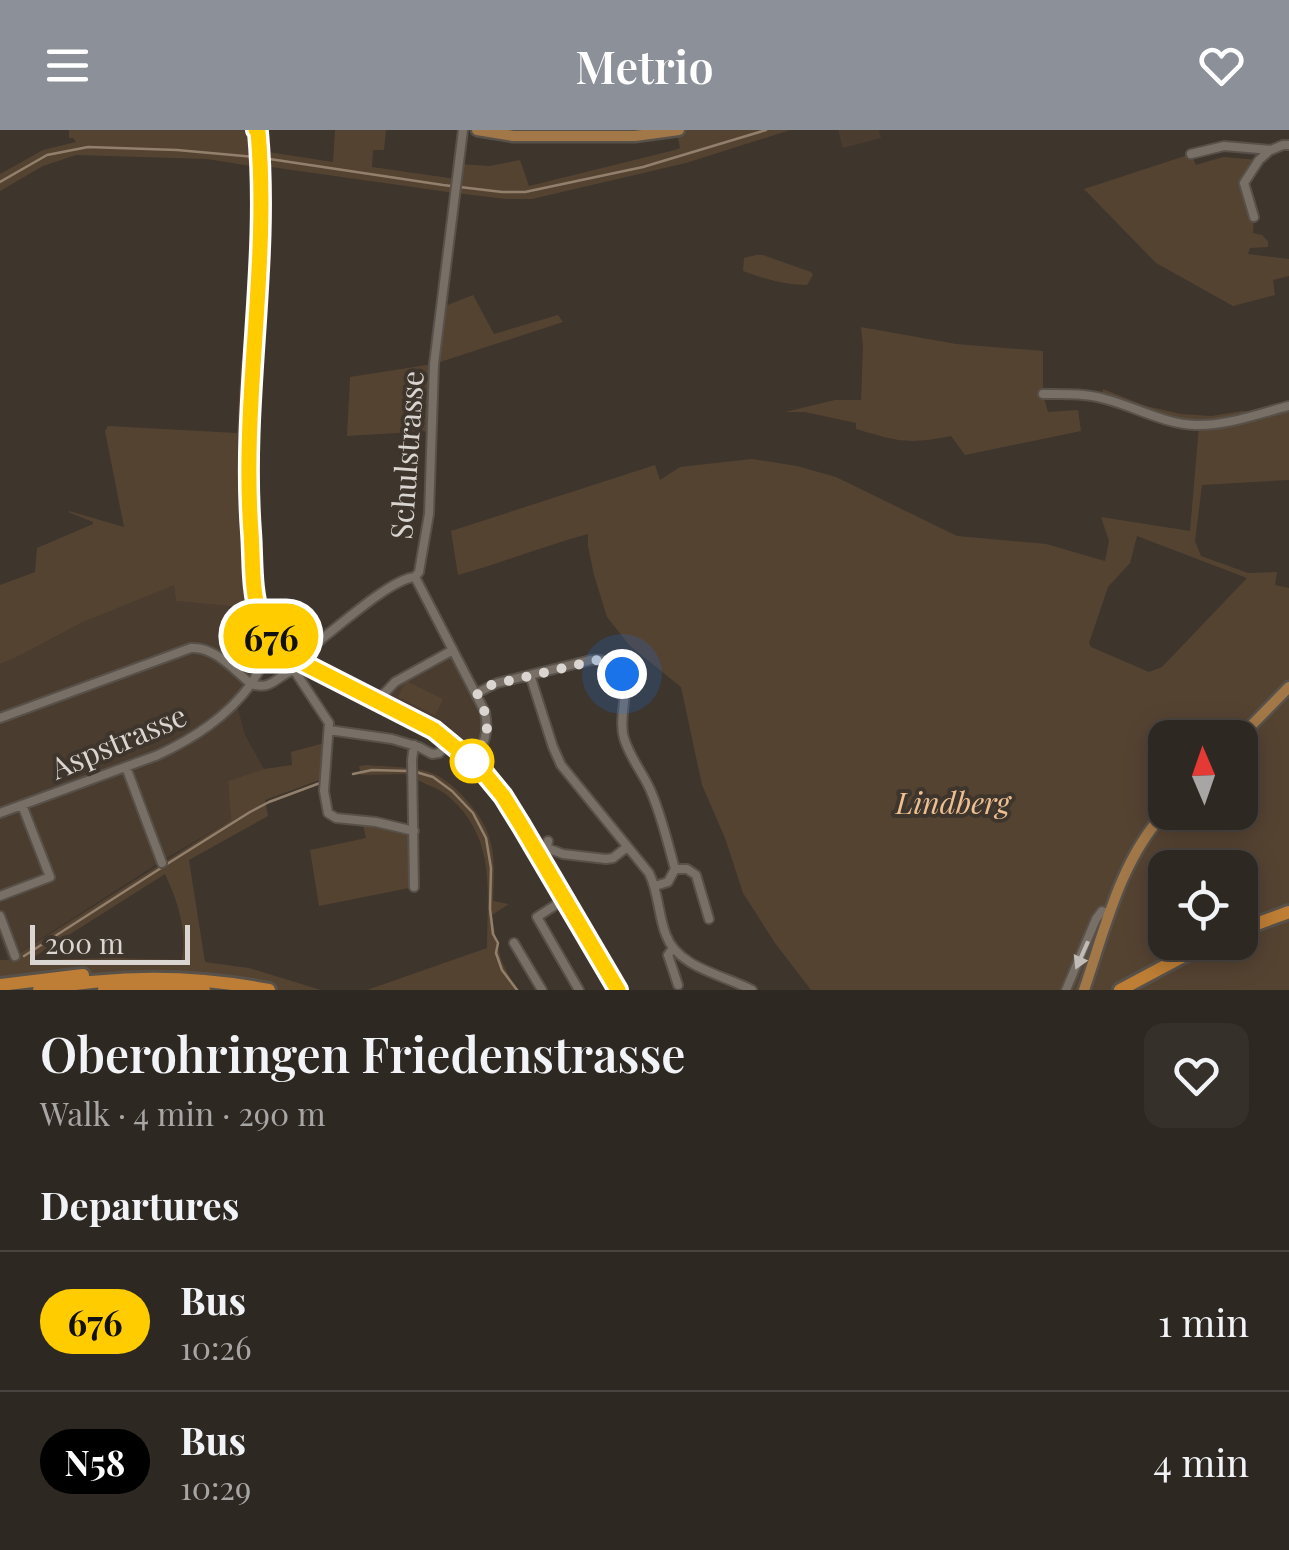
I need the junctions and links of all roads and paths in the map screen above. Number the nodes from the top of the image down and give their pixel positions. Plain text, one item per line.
1 (463, 130) edge
2 (477, 130) edge
3 (679, 130) edge
4 (1281, 130) edge
5 (263, 131) edge
6 (664, 132) edge
7 (640, 133) edge
8 (1286, 145) edge
9 (1271, 150) junction
10 (1190, 154) dead end
11 (1254, 217) dead end
12 (1042, 394) dead end
13 (1289, 406) edge
14 (415, 577) junction
15 (278, 645) junction
16 (453, 650) junction
17 (299, 661) junction
18 (530, 674) junction
19 (251, 684) junction
20 (1289, 687) edge
21 (477, 693) junction
22 (378, 700) junction
23 (0, 718) edge
24 (1257, 720) edge
25 (329, 730) junction
26 (450, 742) junction
27 (414, 745) junction
28 (472, 760) junction
29 (126, 767) junction
30 (22, 804) junction
31 (0, 813) edge
32 (1152, 830) edge
33 (414, 831) junction
34 (548, 841) dead end
35 (627, 847) junction
36 (162, 863) dead end
37 (675, 869) junction
38 (655, 886) junction
39 (414, 888) dead end
40 (0, 896) edge
41 (566, 899) junction
42 (1289, 904) edge
43 (1289, 912) edge
44 (1110, 914) junction
45 (1258, 915) edge
46 (0, 916) edge
47 (709, 919) dead end
48 (1258, 923) edge
49 (514, 943) dead end
50 (673, 948) junction
51 (15, 956) dead end
52 (1160, 960) edge
53 (1176, 960) edge
54 (180, 979) junction
55 (0, 985) edge
56 (678, 985) dead end
57 (39, 990) edge
58 (104, 990) edge
59 (204, 990) edge
60 (269, 990) edge
61 (542, 990) edge
62 (579, 990) edge
63 (615, 990) edge
64 (752, 990) edge
65 (1066, 990) edge
66 (1084, 990) edge
67 (1106, 990) edge
68 (1120, 990) edge

1 - 14 street, Schulstrasse
2 - 7 main road
3 - 6 main road
4 - 8 street
5 - 15 main road
6 - 7 main road
8 - 9 street
9 - 10 street
9 - 11 street
12 - 13 street
14 - 16 street, Schulstrasse
14 - 17 street
15 - 17 main road
15 - 19 street, Aspstrasse
16 - 21 street, Schulstrasse
16 - 22 street
17 - 22 main road
18 - 21 street
18 - 35 street
18 - 37 street
19 - 23 street
19 - 25 street
19 - 29 street, Aspstrasse
20 - 24 main road
21 - 28 street, Schulstrasse
22 - 26 main road
25 - 27 street
25 - 33 street
26 - 27 street
26 - 28 main road
27 - 33 street
28 - 41 main road
29 - 30 street, Aspstrasse
29 - 36 street
30 - 31 street, Aspstrasse
30 - 40 street
32 - 44 main road
33 - 39 street
34 - 35 street
35 - 38 street
37 - 38 street
37 - 47 street
38 - 50 street
41 - 62 street
41 - 63 main road
42 - 45 highway
43 - 48 highway
44 -> 65 street
44 - 66 main road
46 - 51 street
49 - 61 street
50 - 56 street
50 - 64 street
52 - 67 highway
53 - 68 highway
54 - 55 highway
54 - 57 highway
54 - 60 highway
58 - 59 highway

